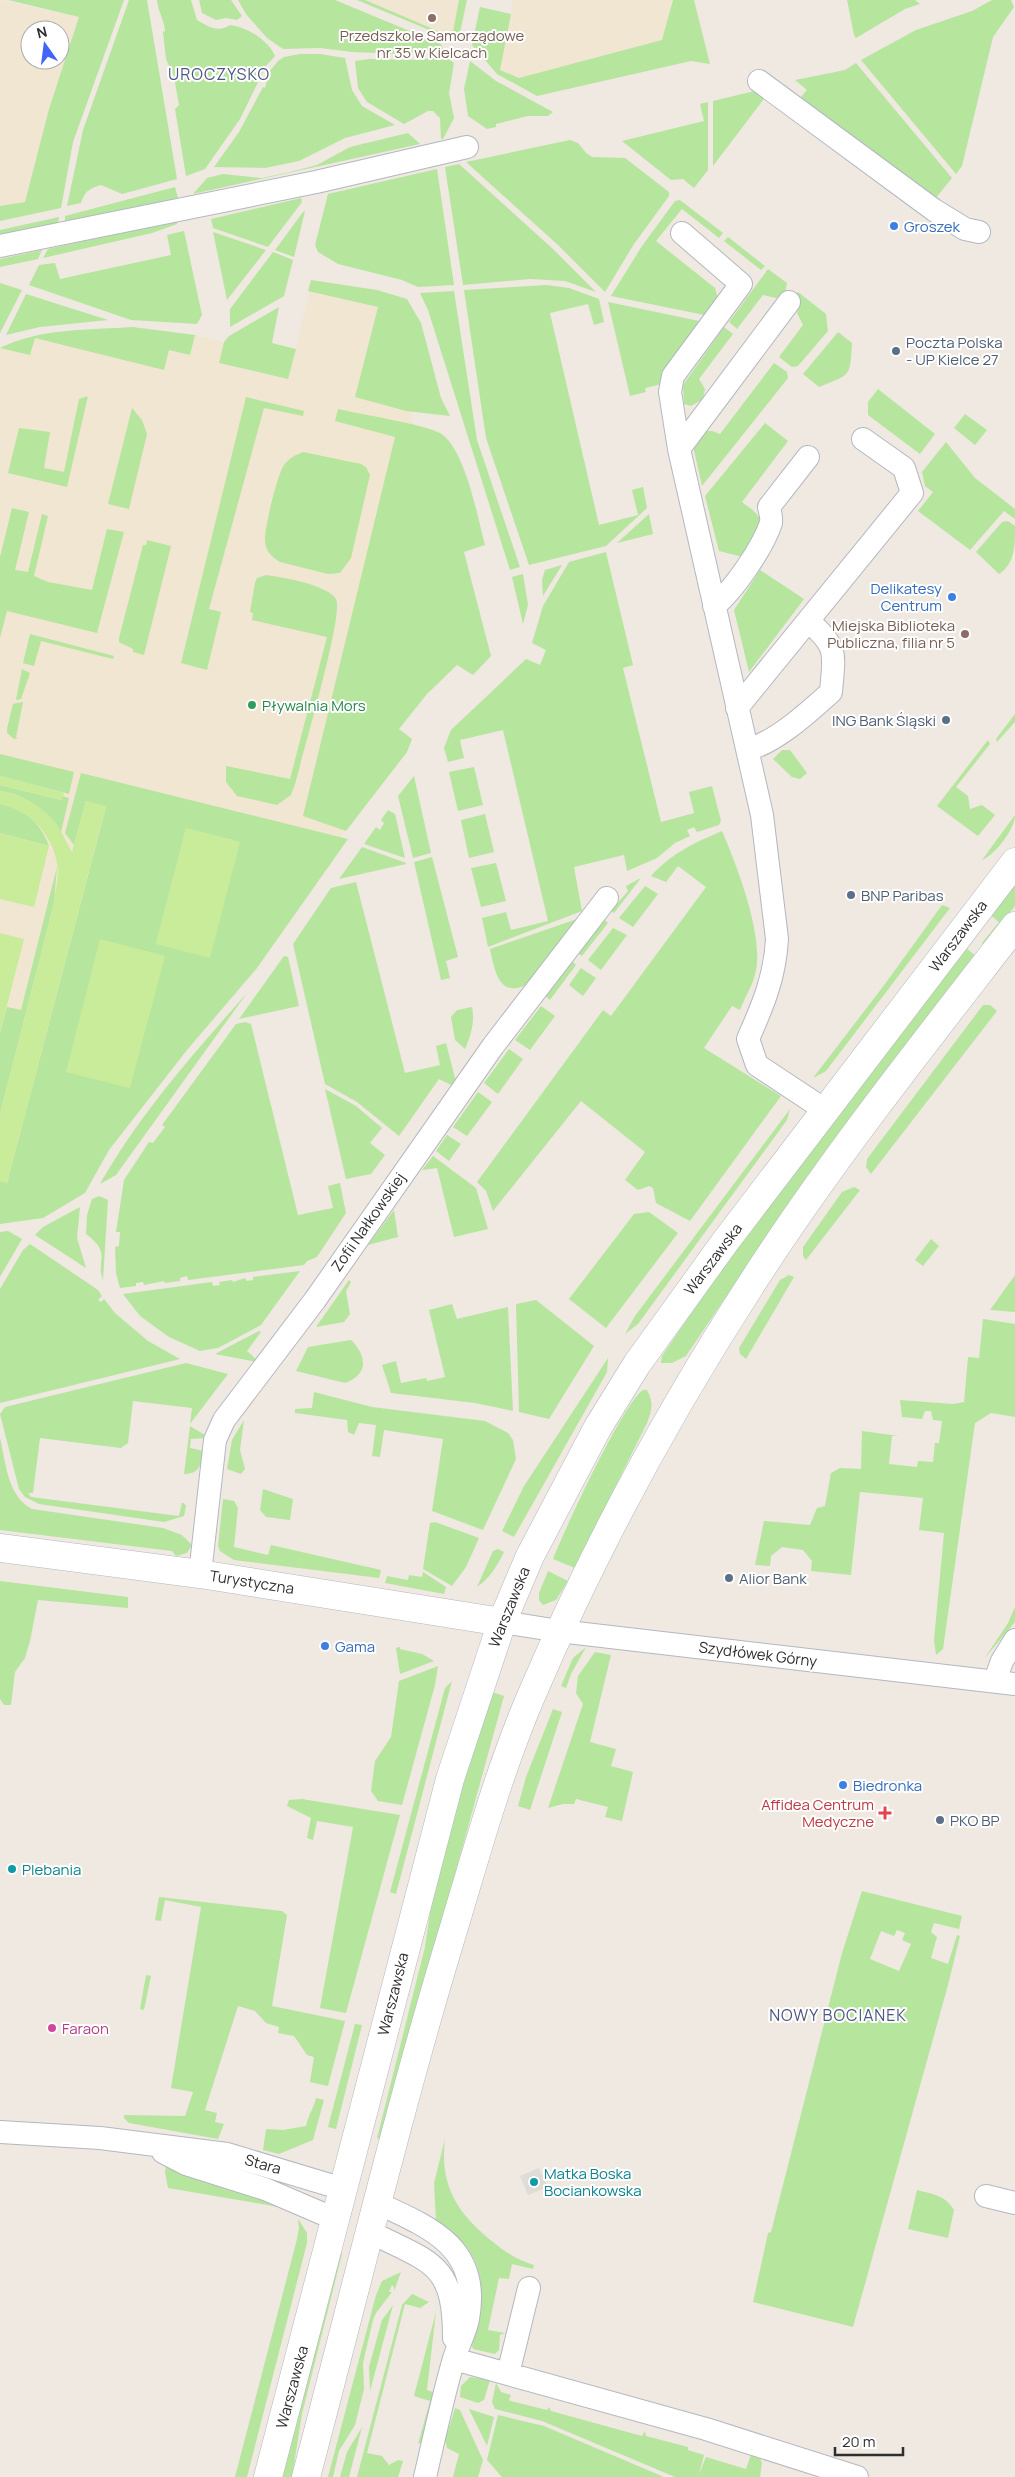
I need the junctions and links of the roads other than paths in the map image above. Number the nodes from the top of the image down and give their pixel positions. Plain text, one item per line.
1 (759, 81) dead end
2 (467, 147) dead end
3 (979, 232) dead end
4 (682, 233) dead end
5 (0, 246) edge
6 (789, 302) dead end
7 (862, 439) dead end
8 (679, 449) junction
9 (808, 457) dead end
10 (714, 606) junction
11 (808, 621) junction
12 (737, 708) junction
13 (746, 749) junction
14 (1015, 862) edge
15 (607, 898) dead end
16 (1015, 926) edge
17 (825, 1110) junction
18 (0, 1548) edge
19 (200, 1574) junction
20 (502, 1622) junction
21 (560, 1631) junction
22 (1015, 1640) edge
23 (1005, 1682) edge
24 (0, 2132) edge
25 (144, 2143) junction
26 (343, 2189) junction
27 (986, 2196) dead end
28 (378, 2203) junction
29 (1015, 2203) edge
30 (335, 2219) junction
31 (370, 2232) junction
32 (528, 2288) dead end
33 (454, 2359) junction
34 (508, 2374) junction
35 (268, 2477) edge
36 (306, 2477) edge
37 (425, 2477) edge
38 (857, 2477) edge

1 - 3 street
2 - 5 street
4 - 8 street
6 - 8 street
7 - 11 street
8 - 10 street
9 - 10 street
10 - 12 street
11 - 12 street
11 - 13 street
12 - 13 street
13 - 17 street
14 - 17 main road, Warszawska
15 - 19 street, Zofii Nałkowskiej
16 - 21 main road
17 - 20 main road, Warszawska
18 - 19 main road, Turystyczna
19 - 20 main road, Turystyczna
20 - 21 street, Szydłówek Górny
20 - 26 main road, Warszawska
21 - 23 street, Szydłówek Górny
21 - 28 main road
22 - 23 street
24 - 25 street, Stara
25 - 26 street, Stara
25 - 30 street, Stara
26 - 28 main road, Stara
26 - 30 main road, Warszawska
27 - 29 street
28 - 31 main road
28 - 33 street
30 - 31 main road
30 - 35 main road, Warszawska
31 - 33 street
31 - 36 main road
32 - 34 street
33 - 34 street
33 - 37 street
34 - 38 street

